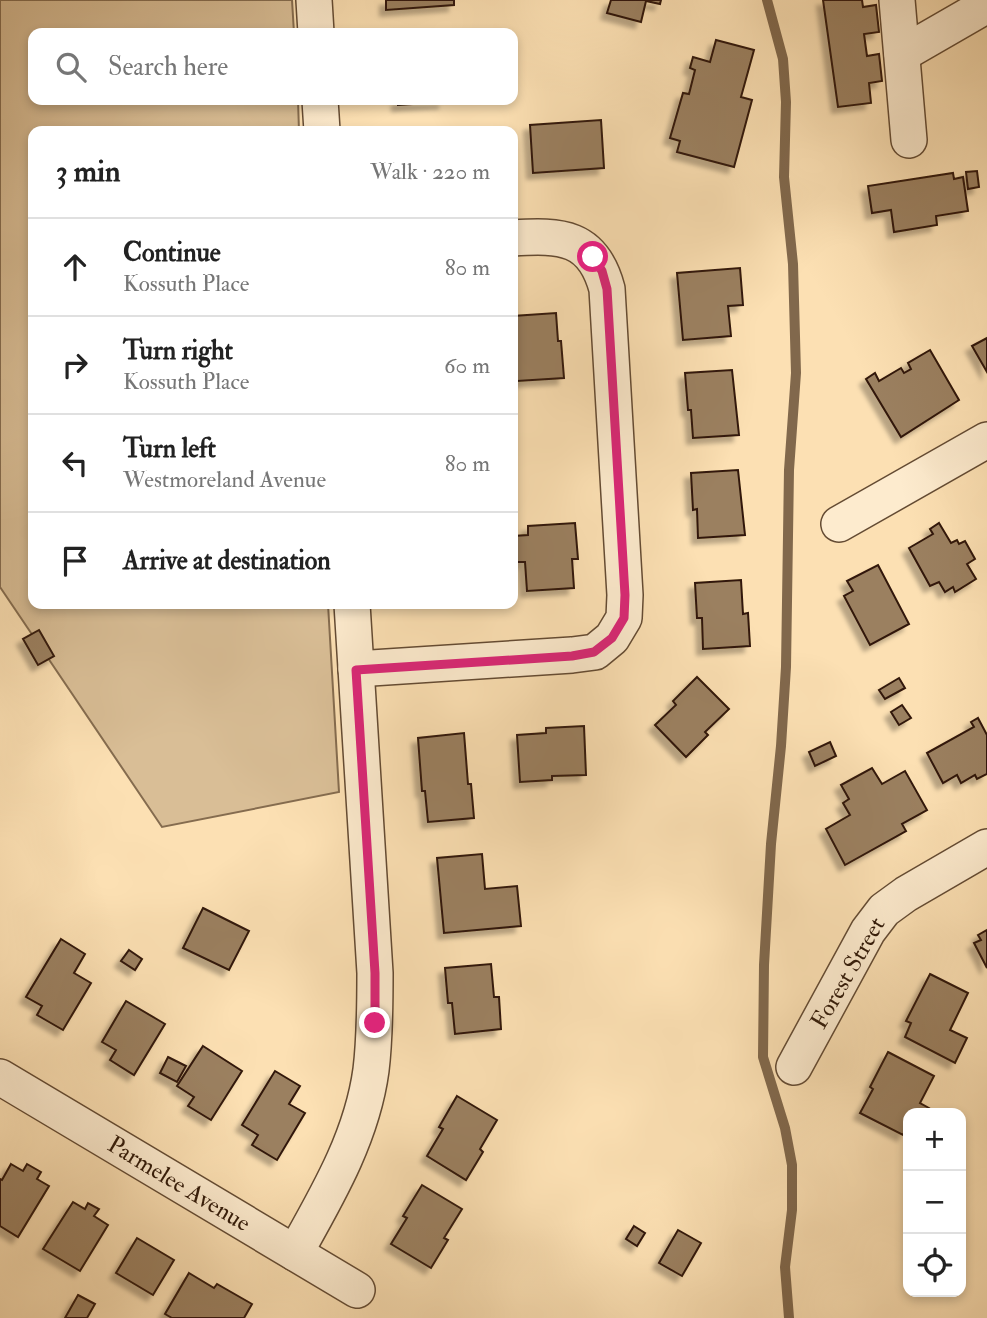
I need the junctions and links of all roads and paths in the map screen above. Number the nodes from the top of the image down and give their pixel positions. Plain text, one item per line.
1 (314, 0) edge
2 (897, 0) edge
3 (987, 5) edge
4 (316, 28) edge
5 (902, 54) junction
6 (320, 105) edge
7 (322, 126) edge
8 (909, 140) dead end
9 (518, 239) edge
10 (987, 440) edge
11 (839, 524) dead end
12 (352, 609) edge
13 (356, 670) junction
14 (987, 847) edge
15 (794, 1067) dead end
16 (0, 1077) edge
17 (295, 1253) junction
18 (357, 1290) dead end

1 - 4 street
2 - 5 street
3 - 5 street
5 - 8 street
6 - 7 street
9 - 13 street
10 - 11 street
12 - 13 street
13 - 17 street
14 - 15 street, Forest Street
16 - 17 street, Parmelee Avenue
17 - 18 street, Parmelee Avenue

